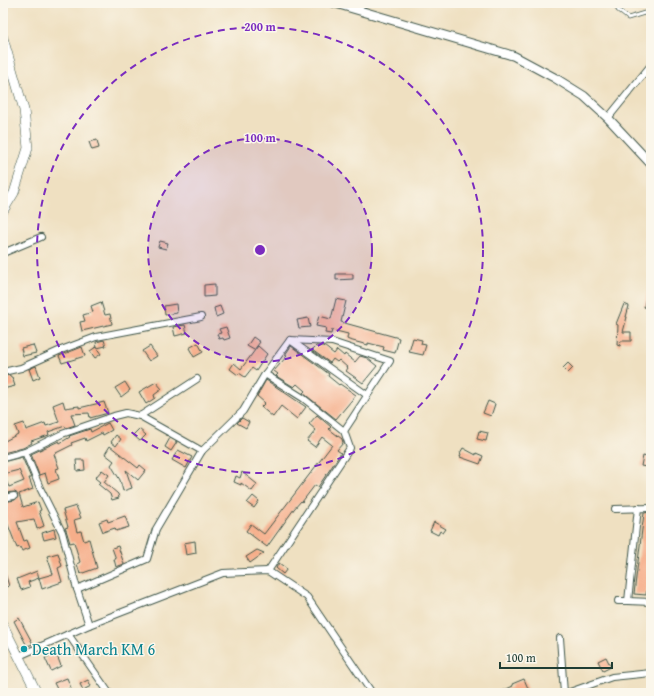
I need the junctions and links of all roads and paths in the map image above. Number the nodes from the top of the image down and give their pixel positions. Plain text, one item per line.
1 (334, 3) edge
2 (615, 3) edge
3 (651, 11) edge
4 (3, 38) edge
5 (651, 65) edge
6 (608, 118) junction
7 (651, 164) edge
8 (3, 211) edge
9 (41, 237) dead end
10 (3, 253) edge
11 (201, 317) dead end
12 (290, 340) junction
13 (3, 372) edge
14 (265, 374) junction
15 (197, 379) dead end
16 (367, 395) junction
17 (140, 416) junction
18 (344, 430) junction
19 (202, 451) junction
20 (25, 452) junction
21 (3, 458) edge
22 (14, 496) dead end
23 (3, 498) edge
24 (638, 508) junction
25 (651, 508) edge
26 (615, 509) dead end
27 (268, 571) junction
28 (77, 589) junction
29 (618, 601) dead end
30 (628, 601) junction
31 (651, 602) edge
32 (3, 625) edge
33 (89, 625) junction
34 (68, 634) junction
35 (560, 638) dead end
36 (19, 656) junction
37 (651, 673) edge
38 (37, 693) edge
39 (109, 693) edge
40 (372, 693) edge
41 (566, 693) edge

1 - 6 main road
2 - 3 lane
4 - 8 main road
5 - 6 street
6 - 7 main road
9 - 10 street
11 - 13 street
12 - 14 street
12 - 16 street
12 - 16 street
14 - 18 street
14 - 19 street
15 - 17 street
16 - 18 street
17 - 19 street
17 - 20 street
18 - 27 street
19 - 28 street
20 - 21 street
20 - 28 street
22 - 23 street
24 - 25 street
24 - 26 street
24 - 30 street
27 - 33 street
27 - 40 street
28 - 33 street
29 - 30 street
30 - 31 street
32 - 36 main road
33 - 34 street
34 - 36 street
34 - 39 street
35 - 41 street
36 - 38 main road
37 - 41 street

